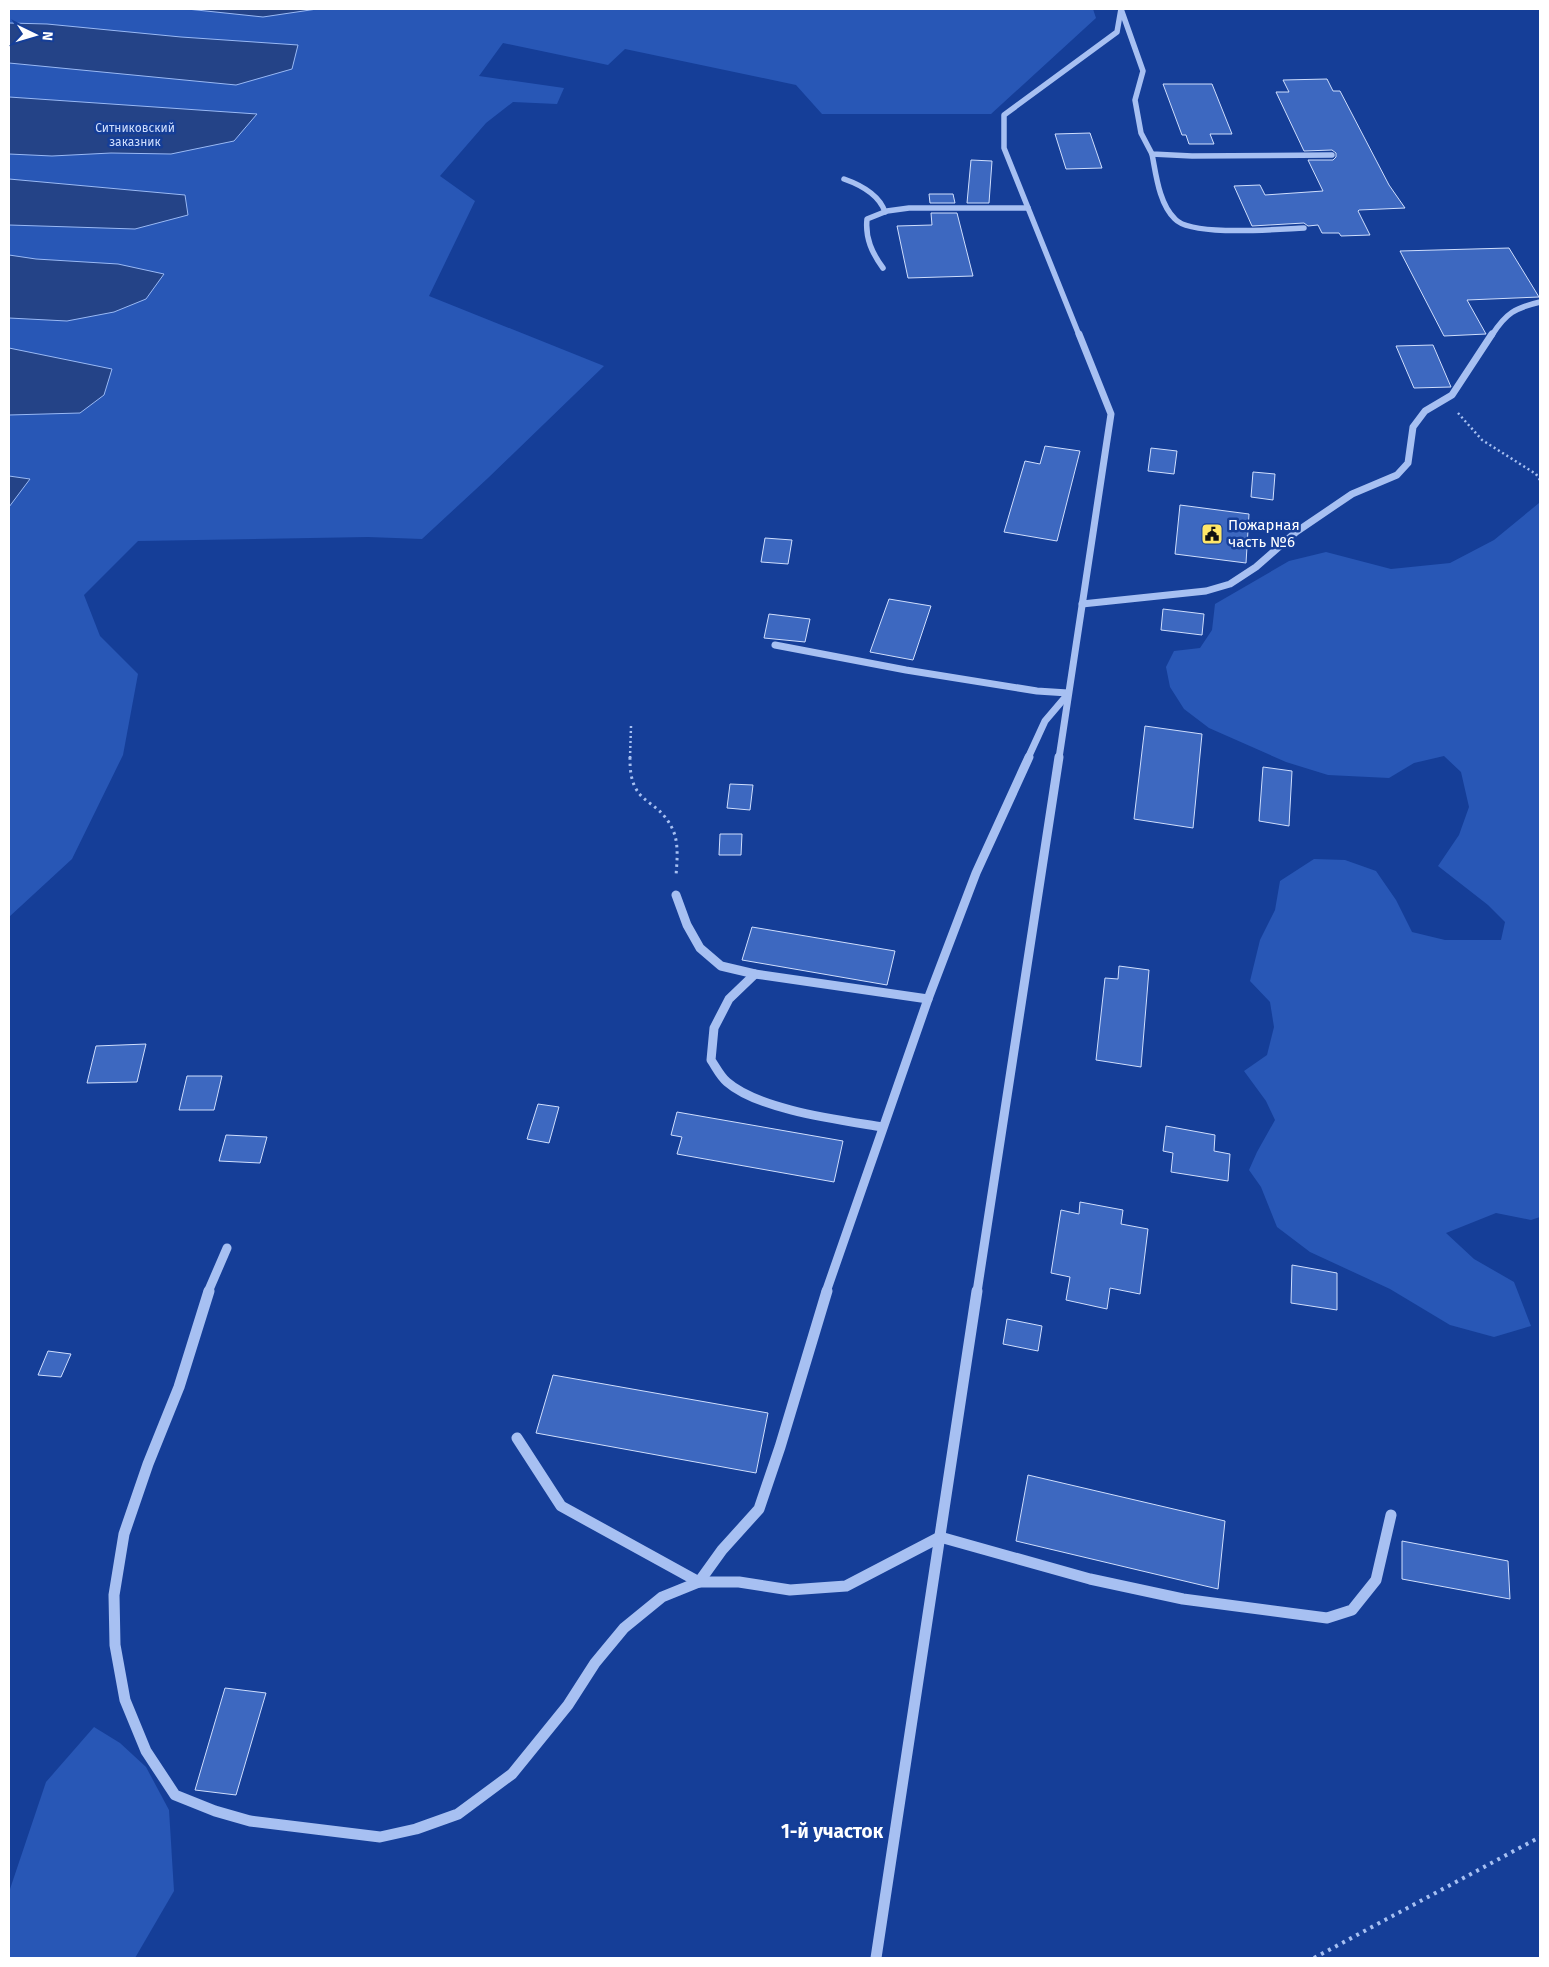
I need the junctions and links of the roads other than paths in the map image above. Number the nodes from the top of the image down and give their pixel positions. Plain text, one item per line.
1 (1121, 9) edge
2 (1152, 154) junction
3 (1332, 155) dead end
4 (844, 179) dead end
5 (1028, 208) junction
6 (885, 212) junction
7 (1304, 228) dead end
8 (883, 268) dead end
9 (1540, 302) edge
10 (1082, 604) junction
11 (775, 644) dead end
12 (1068, 693) junction
13 (676, 895) road end
14 (755, 974) junction
15 (928, 999) junction
16 (882, 1128) junction
17 (227, 1248) dead end
18 (517, 1438) dead end
19 (1391, 1515) dead end
20 (940, 1537) junction
21 (699, 1582) junction
22 (876, 1958) edge

1 - 2 street
1 - 5 street
2 - 3 street
2 - 7 street
4 - 6 street
5 - 6 street
5 - 10 street
6 - 8 street
9 - 10 street
10 - 12 street
11 - 12 street
12 - 15 street
12 - 20 street
13 - 14 street
14 - 15 street
14 - 16 street
15 - 16 street
16 - 21 street
17 - 21 street
18 - 21 street
19 - 20 street
20 - 21 street
20 - 22 street

